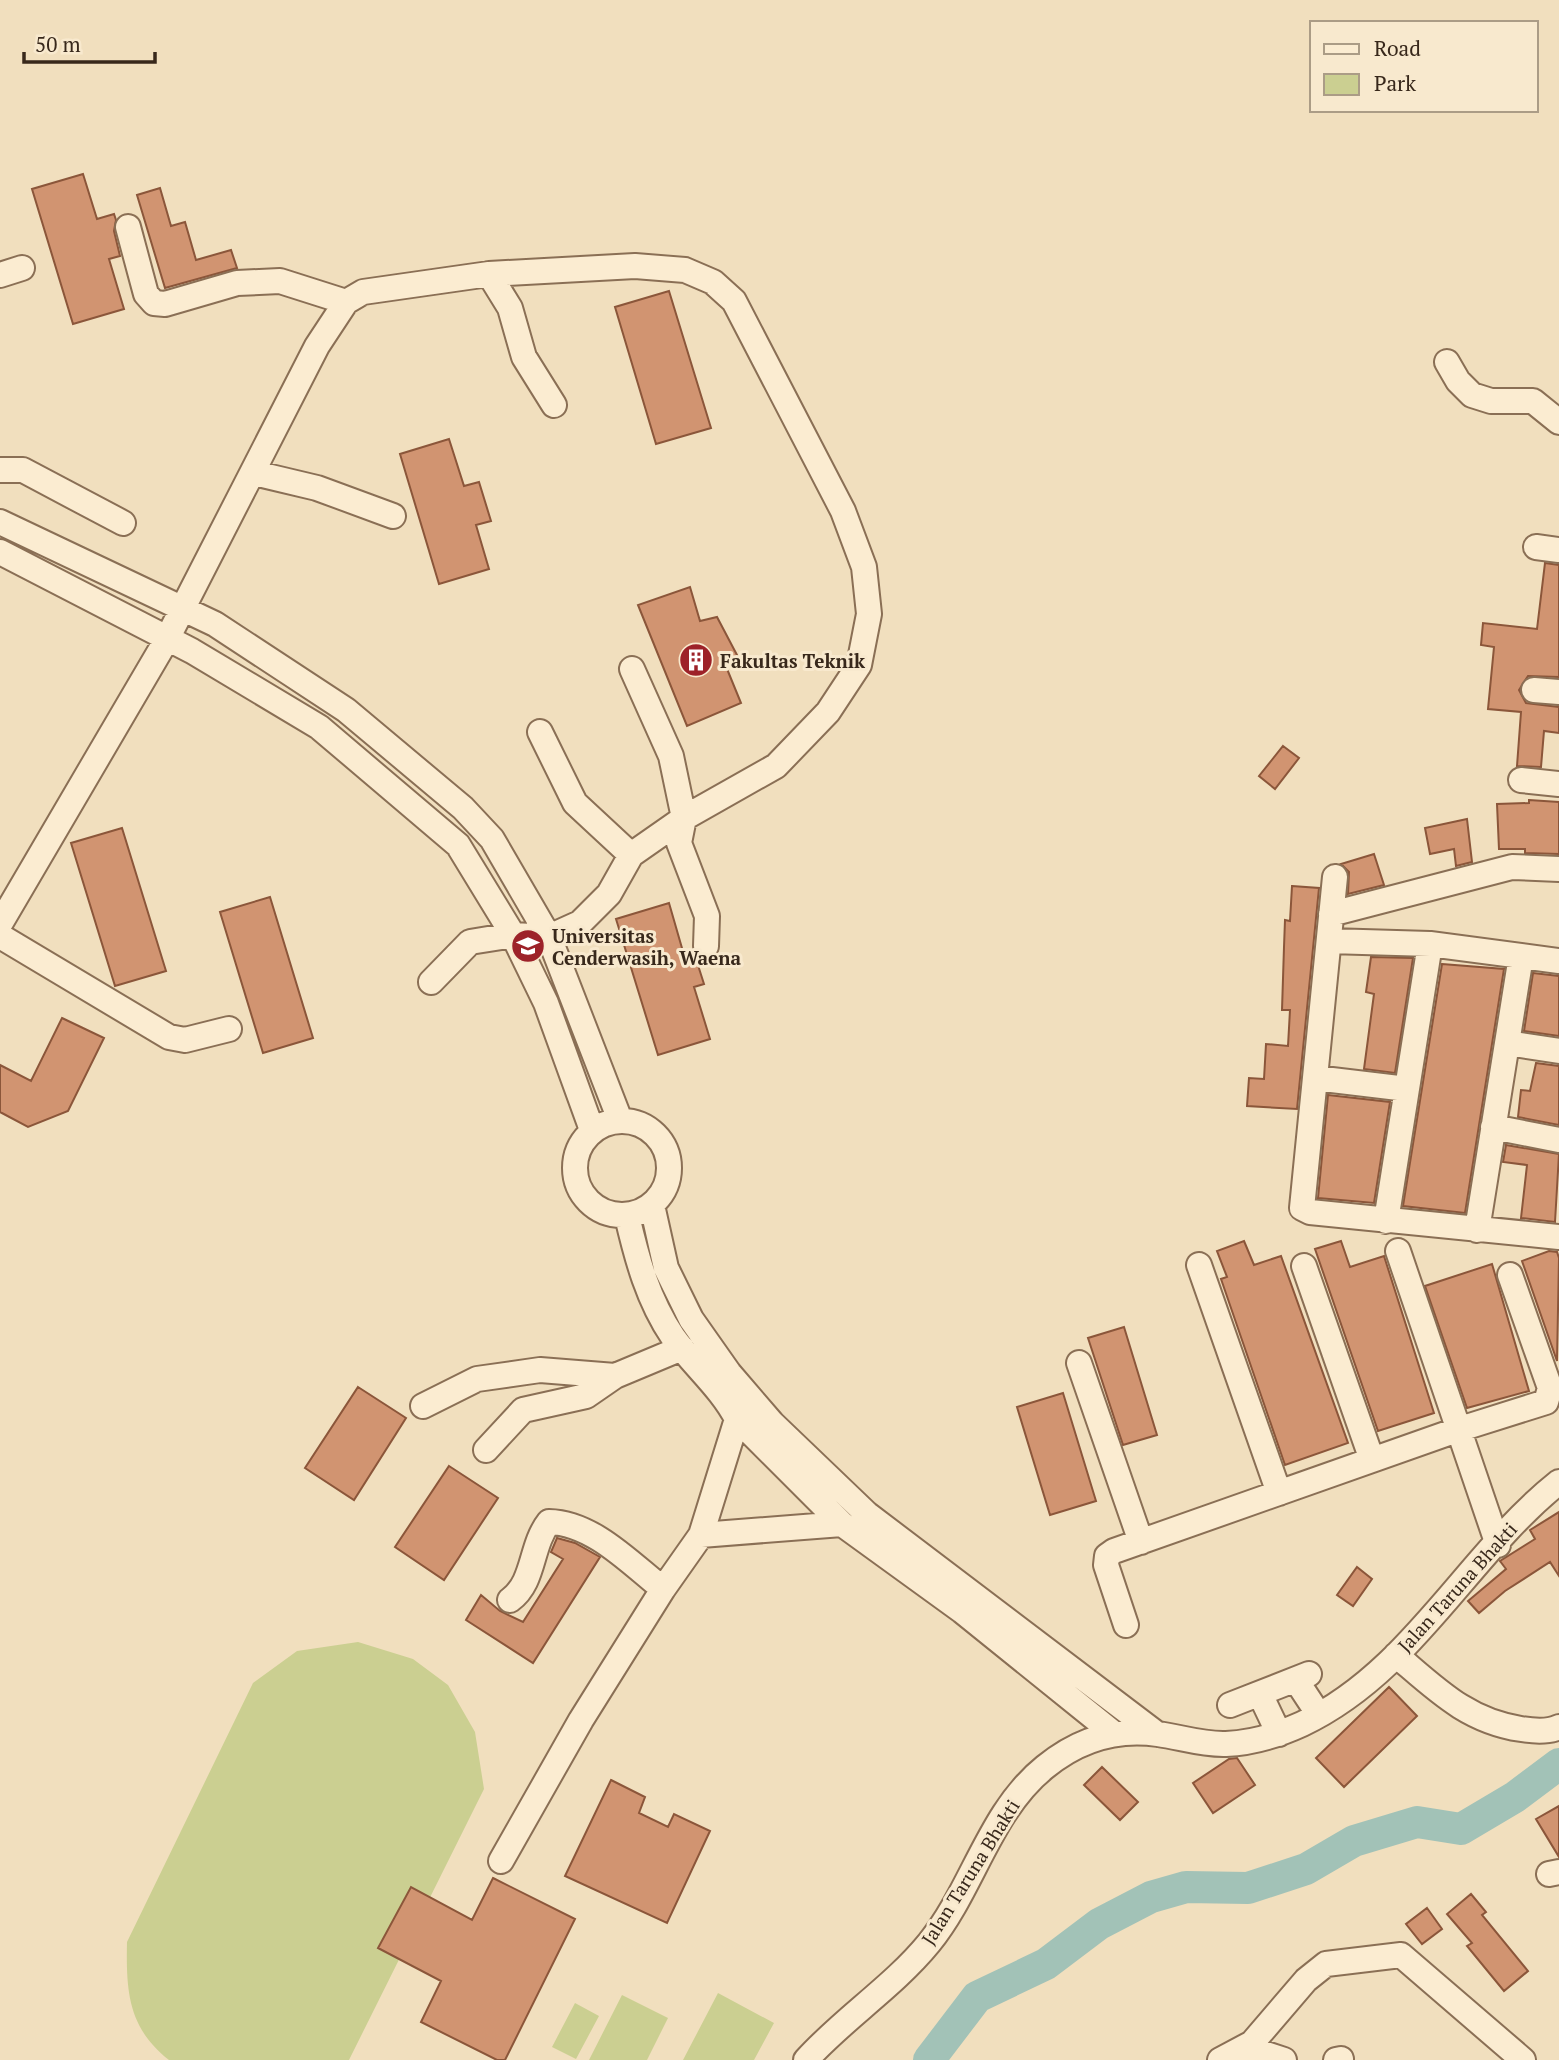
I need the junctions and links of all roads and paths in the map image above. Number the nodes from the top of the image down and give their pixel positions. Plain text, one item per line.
1 (128, 227) dead end
2 (489, 274) junction
3 (346, 302) junction
4 (1447, 362) dead end
5 (554, 405) dead end
6 (1559, 422) edge
7 (0, 470) edge
8 (254, 473) junction
9 (393, 516) dead end
10 (0, 522) edge
11 (123, 523) dead end
12 (0, 552) edge
13 (183, 607) junction
14 (167, 639) junction
15 (632, 669) dead end
16 (1534, 690) dead end
17 (1559, 692) edge
18 (540, 732) dead end
19 (1521, 780) dead end
20 (1559, 784) edge
21 (684, 818) junction
22 (632, 855) junction
23 (1559, 869) edge
24 (1335, 877) dead end
25 (1331, 914) junction
26 (0, 924) edge
27 (513, 935) junction
28 (0, 936) edge
29 (549, 937) junction
30 (1329, 941) junction
31 (1430, 944) junction
32 (706, 946) dead end
33 (1521, 956) junction
34 (1559, 961) edge
35 (431, 982) dead end
36 (229, 1030) dead end
37 (1507, 1043) junction
38 (1559, 1051) edge
39 (1315, 1078) junction
40 (1407, 1089) junction
41 (620, 1120) junction
42 (1493, 1127) junction
43 (592, 1129) junction
44 (1559, 1140) edge
45 (652, 1205) junction
46 (627, 1216) junction
47 (1386, 1221) junction
48 (1476, 1230) junction
49 (1559, 1237) edge
50 (1398, 1251) dead end
51 (1199, 1265) dead end
52 (1304, 1266) dead end
53 (1510, 1275) dead end
54 (682, 1348) junction
55 (1079, 1363) dead end
56 (615, 1376) junction
57 (423, 1406) dead end
58 (737, 1419) junction
59 (1457, 1430) junction
60 (486, 1450) dead end
61 (1372, 1460) junction
62 (1559, 1482) edge
63 (1279, 1493) junction
64 (842, 1524) junction
65 (701, 1535) junction
66 (1141, 1542) junction
67 (1498, 1545) junction
68 (663, 1589) junction
69 (509, 1600) dead end
70 (1126, 1625) dead end
71 (1396, 1655) junction
72 (1260, 1694) junction
73 (1230, 1705) dead end
74 (1319, 1715) junction
75 (1559, 1727) edge
76 (1112, 1732) junction
77 (1157, 1734) junction
78 (1279, 1734) junction
79 (501, 1861) dead end
80 (1245, 2047) junction
81 (806, 2060) edge
82 (1220, 2060) edge
83 (1284, 2060) edge
84 (1523, 2060) edge

1 - 3 street
2 - 3 street
2 - 5 street
2 - 21 street
3 - 8 street
4 - 6 street
7 - 11 street
8 - 9 street
8 - 13 street
10 - 13 street
12 - 14 street
13 - 14 street
13 - 29 street
14 - 26 street
14 - 27 street
15 - 21 street
16 - 17 street
18 - 22 street
19 - 20 street
21 - 22 street
21 - 32 street
22 - 29 street
23 - 25 street
24 - 25 street
25 - 30 street
27 - 29 street
27 - 35 street
27 - 43 street
28 - 36 street
29 - 41 street
30 - 31 street
30 - 39 street
31 - 33 street
31 - 40 street
33 - 34 street
33 - 37 street
37 - 38 street
37 - 42 street
39 - 40 street
39 - 47 street
40 - 47 street
41 - 43 street
41 - 45 street
42 - 44 street
42 - 48 street
43 - 46 street
45 - 46 street
45 - 77 street
46 - 54 street
47 - 48 street
48 - 49 street
50 - 59 street
51 - 63 street
52 - 61 street
53 - 59 street
54 - 56 street
54 - 58 street
55 - 66 street
56 - 57 street
56 - 60 street
58 - 64 street
58 - 65 street
59 - 61 street
59 - 67 street
61 - 63 street
62 - 67 street, Jalan Taruna Bhakti
63 - 66 street
64 - 65 street
64 - 76 street
65 - 68 street
66 - 70 street
67 - 71 street, Jalan Taruna Bhakti
68 - 69 street
68 - 79 street
71 - 74 street, Jalan Taruna Bhakti
71 - 75 street
72 - 73 street
72 - 74 street
72 - 78 street
74 - 78 street, Jalan Taruna Bhakti
76 - 77 street, Jalan Taruna Bhakti
76 - 81 street, Jalan Taruna Bhakti
77 - 78 street, Jalan Taruna Bhakti
80 - 82 street
80 - 83 street
80 - 84 street

